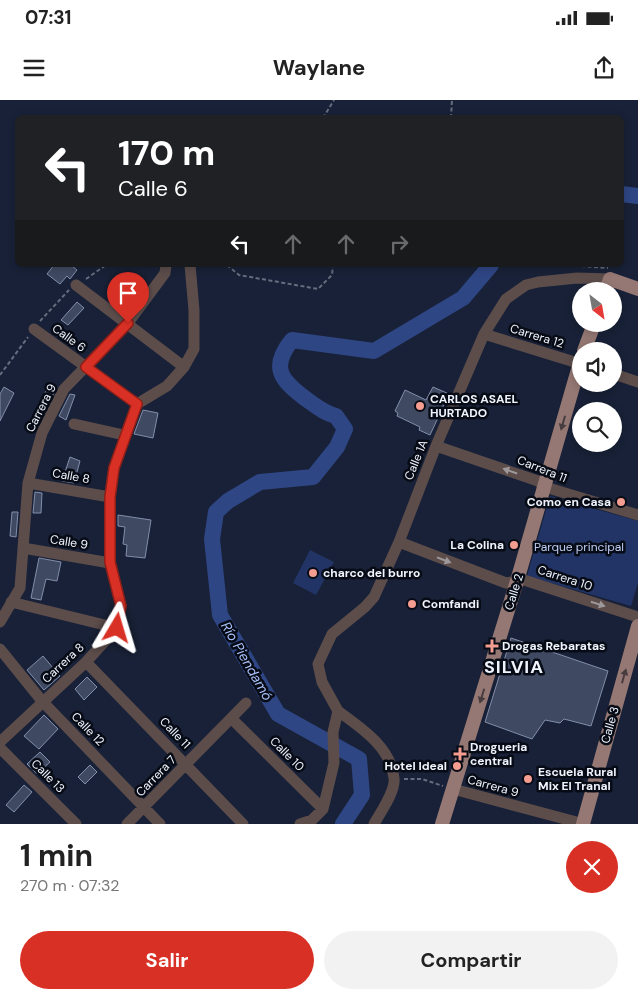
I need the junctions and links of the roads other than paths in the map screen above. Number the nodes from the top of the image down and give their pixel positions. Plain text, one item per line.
1 (166, 267) edge
2 (190, 267) edge
3 (595, 282) edge
4 (76, 285) road end
5 (622, 287) edge
6 (638, 289) edge
7 (128, 323) junction
8 (34, 329) road end
9 (484, 334) junction
10 (572, 356) edge
11 (86, 367) junction
12 (184, 367) junction
13 (622, 377) edge
14 (638, 382) edge
15 (572, 392) edge
16 (137, 404) junction
17 (74, 424) dead end
18 (124, 435) junction
19 (436, 446) junction
20 (28, 483) junction
21 (545, 487) junction
22 (110, 497) junction
23 (638, 515) edge
24 (399, 542) junction
25 (23, 548) junction
26 (110, 562) junction
27 (517, 581) junction
28 (11, 602) junction
29 (638, 617) edge
30 (0, 622) edge
31 (638, 626) edge
32 (117, 628) junction
33 (0, 649) edge
34 (86, 662) junction
35 (42, 701) junction
36 (246, 703) dead end
37 (338, 711) junction
38 (232, 719) junction
39 (0, 742) edge
40 (0, 748) edge
41 (186, 764) junction
42 (453, 789) junction
43 (144, 808) junction
44 (323, 809) junction
45 (76, 824) edge
46 (128, 824) edge
47 (160, 824) edge
48 (243, 824) edge
49 (300, 824) edge
50 (374, 824) edge
51 (442, 824) edge
52 (583, 824) edge

1 - 7 street, Carrera 9
2 - 12 street
3 - 9 street, Calle 1A
4 - 7 street
5 - 6 main road
7 - 11 street, Carrera 9
7 - 12 street
8 - 11 street, Calle 6
9 - 10 street, Carrera 12
9 - 19 street, Calle 1A
11 - 16 street, Calle 6
11 - 20 street, Carrera 9
12 - 16 street
13 - 14 street
15 -> 21 main road, Calle 2
16 - 18 street
17 - 18 street
18 - 22 street
21 -> 19 street, Carrera 11
19 - 24 street, Calle 1A
20 - 22 street, Calle 8
20 - 25 street, Carrera 9
21 - 23 street, Carrera 11
21 - 27 main road, Calle 2
22 - 26 street
24 -> 27 street, Carrera 10
24 - 37 street, Calle 1A
25 - 26 street, Calle 9
25 - 28 street, Carrera 9
26 - 32 street
27 -> 29 street, Carrera 10
27 -> 42 main road, Calle 2
28 - 30 street, Carrera 9
28 - 32 street
52 -> 31 main road, Calle 3
32 - 34 street, Carrera 8
33 - 35 street, Calle 12
34 - 35 street, Carrera 8
34 - 41 street, Calle 11
35 - 39 street, Carrera 8
35 - 43 street, Calle 12
36 - 38 street, Carrera 7
37 - 44 street
37 - 50 street
38 - 41 street, Carrera 7
38 - 44 street, Calle 10
40 - 45 street, Calle 13
41 - 43 street, Carrera 7
41 - 48 street, Calle 11
42 - 51 main road, Calle 2
42 - 52 street, Carrera 9
43 - 46 street, Carrera 7
43 - 47 street, Calle 12
44 - 49 street

